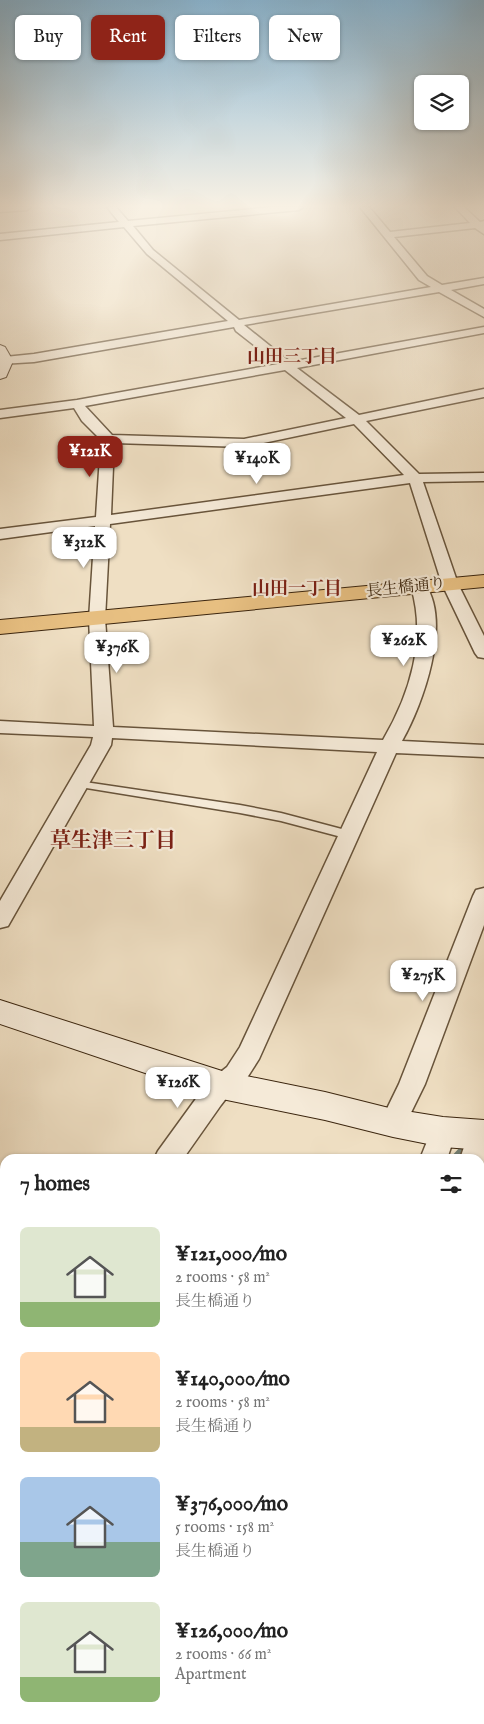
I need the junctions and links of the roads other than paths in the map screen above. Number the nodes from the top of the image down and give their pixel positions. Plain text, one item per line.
1 (193, 287) edge
2 (446, 287) edge
3 (442, 288) junction
4 (484, 314) edge
5 (238, 324) junction
6 (484, 330) edge
7 (2, 361) edge
8 (288, 366) junction
9 (484, 393) edge
10 (78, 404) junction
11 (0, 414) edge
12 (357, 420) junction
13 (108, 439) junction
14 (484, 477) edge
15 (415, 478) junction
16 (102, 520) junction
17 (0, 534) edge
18 (484, 581) edge
19 (450, 584) junction
20 (419, 587) junction
21 (97, 619) junction
22 (0, 627) edge
23 (483, 647) edge
24 (0, 727) edge
25 (104, 732) junction
26 (389, 747) junction
27 (484, 751) edge
28 (78, 784) junction
29 (349, 835) junction
30 (484, 896) edge
31 (0, 920) edge
32 (0, 1012) edge
33 (222, 1085) junction
34 (393, 1123) junction
35 (479, 1143) edge
36 (438, 1146) edge
37 (171, 1154) edge

1 - 5 street
2 - 3 street
3 - 4 street
3 - 5 street
5 - 7 street
5 - 8 street
6 - 8 street
8 - 10 street
8 - 12 street
9 - 12 street
10 - 11 street
10 - 13 street
12 - 13 street
12 - 15 street
13 - 16 street
14 - 15 street
15 - 16 street
15 - 19 street
16 - 17 street
16 - 21 street
18 - 19 highway, 長生橋通り
19 - 20 highway, 長生橋通り
19 - 23 street
20 - 21 highway, 長生橋通り
20 - 26 street
21 - 22 highway, 長生橋通り
21 - 25 street
24 - 25 street
25 - 26 street
25 - 28 street
26 - 27 street
26 - 29 street
28 - 29 lane
28 - 31 street
29 - 33 street
30 - 34 street
32 - 33 street
33 - 34 street
33 - 37 street
34 - 36 street
35 - 36 street

